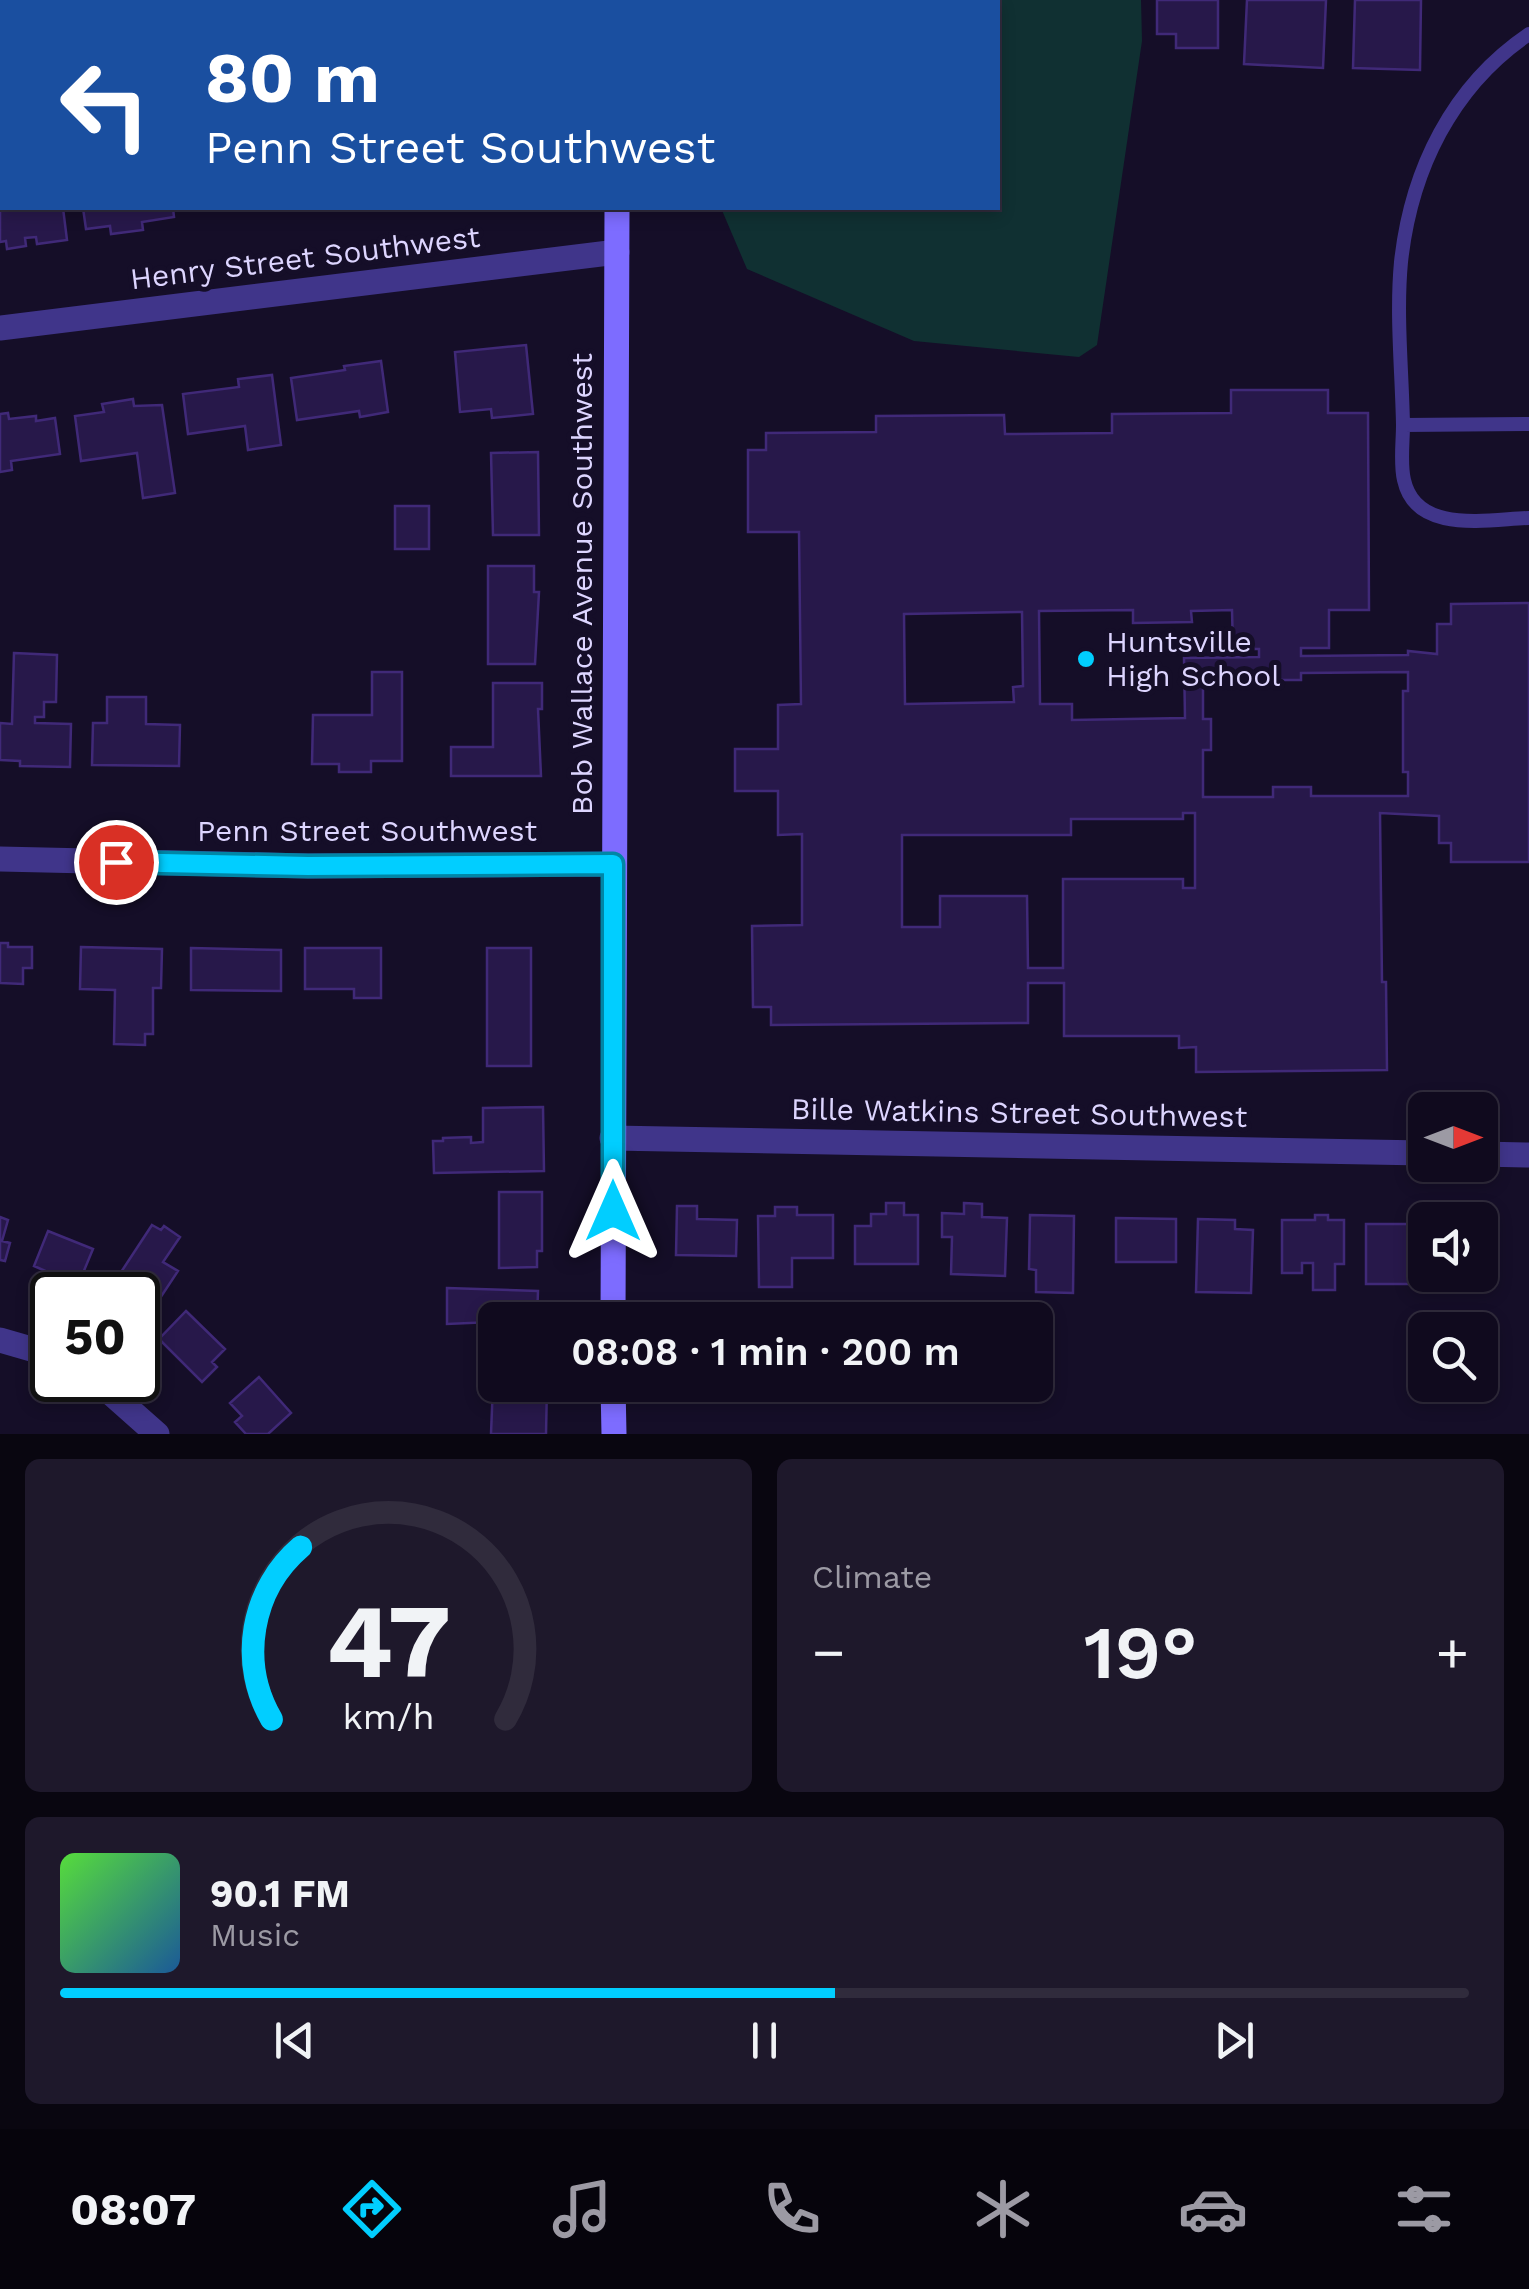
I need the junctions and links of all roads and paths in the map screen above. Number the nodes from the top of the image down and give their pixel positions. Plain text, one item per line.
1 (1529, 34) edge
2 (616, 210) edge
3 (617, 252) junction
4 (0, 328) edge
5 (1403, 424) junction
6 (1529, 424) edge
7 (1529, 518) edge
8 (0, 859) edge
9 (613, 864) junction
10 (612, 1138) junction
11 (1408, 1153) edge
12 (1498, 1154) edge
13 (1529, 1155) edge
14 (613, 1302) edge
15 (0, 1340) edge
16 (30, 1349) edge
17 (121, 1402) edge
18 (614, 1402) edge
19 (157, 1434) edge
20 (614, 1434) edge

1 - 5 lane
2 - 3 main road, Bob Wallace Avenue Southwest
3 - 4 street, Henry Street Southwest
3 - 9 main road, Bob Wallace Avenue Southwest
5 - 6 lane
5 - 7 lane
8 - 9 street, Penn Street Southwest
9 - 10 main road, Bob Wallace Avenue Southwest
10 - 11 street, Bille Watkins Street Southwest
10 - 14 main road, Bob Wallace Avenue Southwest
12 - 13 street
15 - 16 street
17 - 19 street
18 - 20 main road

